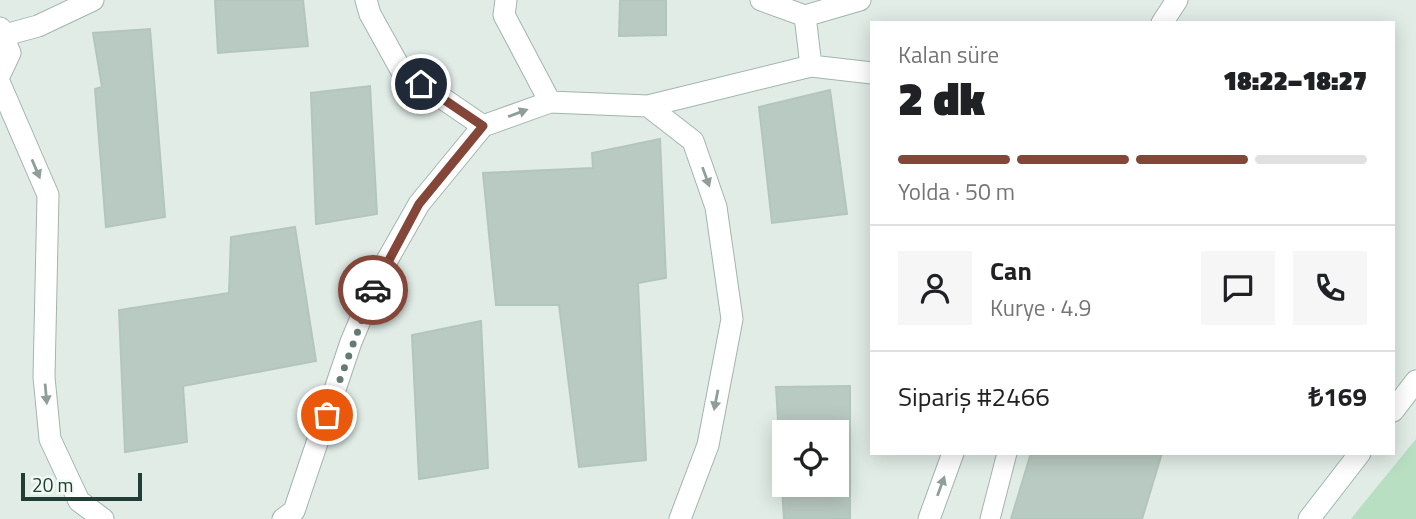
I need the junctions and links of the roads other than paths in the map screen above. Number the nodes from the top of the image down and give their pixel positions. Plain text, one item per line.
1 (93, 0) edge
2 (366, 0) edge
3 (506, 0) edge
4 (761, 0) edge
5 (860, 0) edge
6 (1177, 0) edge
7 (805, 16) junction
8 (1163, 21) edge
9 (3, 31) edge
10 (811, 66) junction
11 (870, 73) edge
12 (0, 74) edge
13 (0, 84) edge
14 (550, 102) junction
15 (649, 106) junction
16 (9, 125) edge
17 (483, 126) junction
18 (1416, 381) edge
19 (1395, 408) edge
20 (952, 455) edge
21 (1006, 455) edge
22 (1358, 455) edge
23 (103, 519) edge
24 (283, 519) edge
25 (680, 519) edge
26 (929, 519) edge
27 (989, 519) edge
28 (1308, 519) edge

1 - 9 street
2 - 17 street
3 - 14 street
4 - 7 street
5 - 7 street
6 - 8 street
7 - 10 street
9 - 12 street
10 - 11 street
10 - 15 street
13 - 16 street
14 - 15 street
17 -> 14 street
15 -> 25 street
16 -> 23 street
17 - 24 street
18 - 19 street
26 -> 20 street
21 - 27 lane
22 - 28 street

